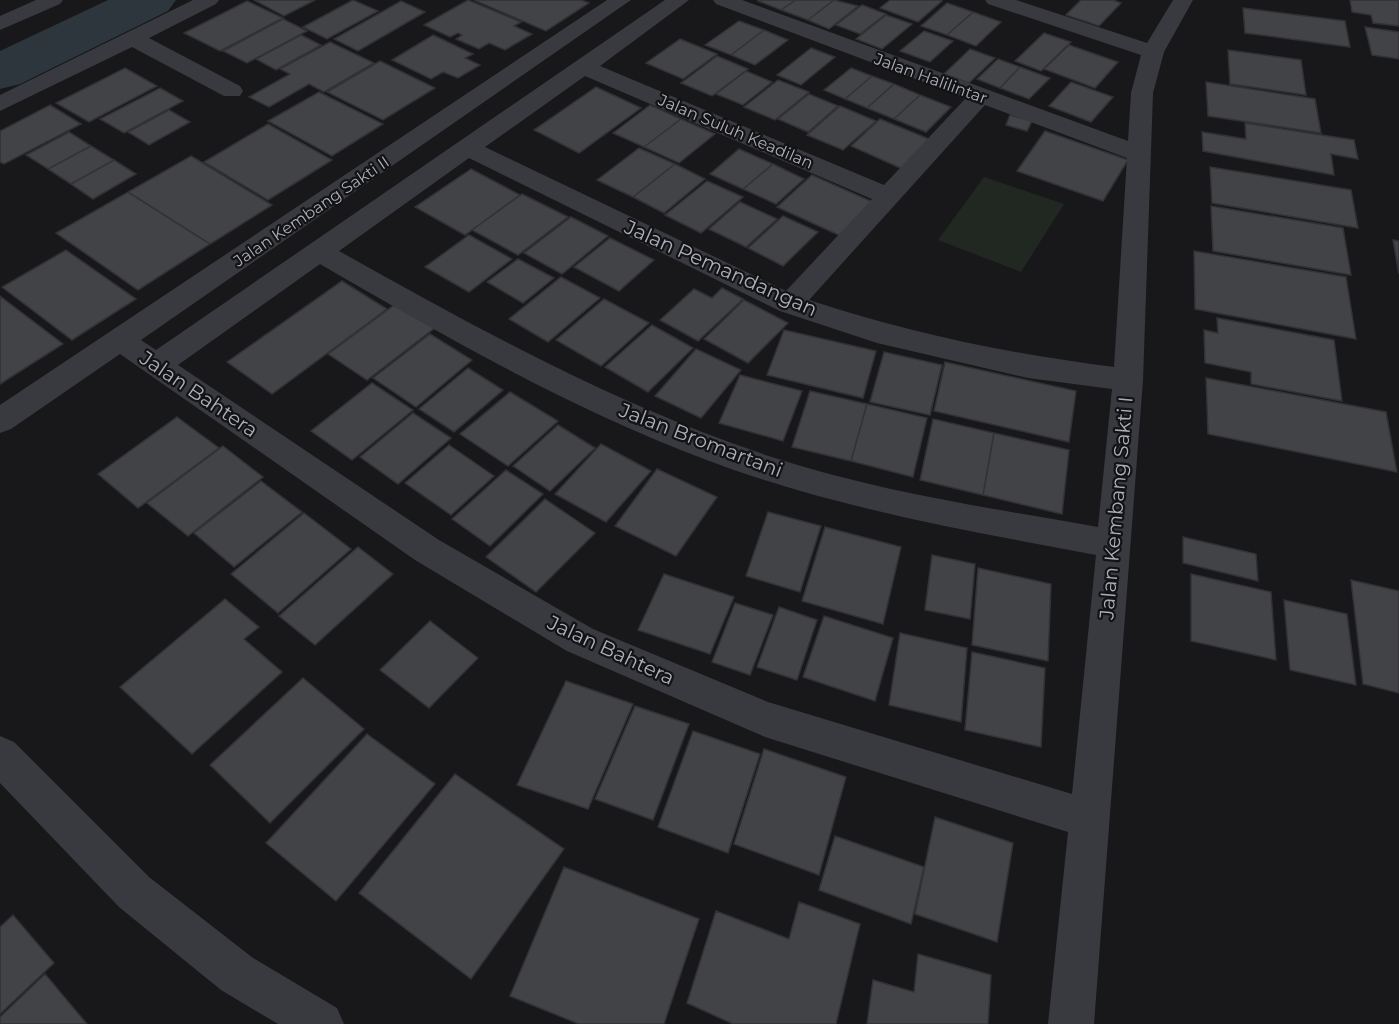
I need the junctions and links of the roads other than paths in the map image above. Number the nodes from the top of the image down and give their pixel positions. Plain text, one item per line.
1 (53, 0) edge
2 (208, 0) edge
3 (621, 0) edge
4 (679, 0) edge
5 (723, 0) edge
6 (995, 0) edge
7 (1183, 0) edge
8 (0, 24) edge
9 (132, 38) junction
10 (1153, 52) junction
11 (583, 67) junction
12 (232, 92) dead end
13 (980, 96) junction
14 (0, 104) edge
15 (468, 148) junction
16 (1139, 154) junction
17 (888, 196) junction
18 (320, 251) junction
19 (790, 304) junction
20 (120, 340) junction
21 (156, 365) junction
22 (1128, 381) junction
23 (0, 421) edge
24 (1113, 544) junction
25 (0, 756) edge
26 (1089, 819) junction
27 (321, 1024) edge
28 (1071, 1024) edge

1 - 8 street
2 - 9 street
3 - 20 street, Jalan Kembang Sakti II
4 - 11 street
5 - 13 street, Jalan Halilintar
6 - 10 street
7 - 10 street, Jalan Kembang Sakti I
9 - 12 street
9 - 14 street
10 - 16 street, Jalan Kembang Sakti I
11 - 15 street
11 - 17 street, Jalan Suluh Keadilan
13 - 16 street, Jalan Halilintar
13 - 17 street
15 - 18 street
15 - 19 street, Jalan Pemandangan
16 - 22 street, Jalan Kembang Sakti I
17 - 19 street
18 - 21 street
18 - 24 street, Jalan Bromartani
19 - 22 street, Jalan Pemandangan
20 - 21 street, Jalan Bahtera
20 - 23 street, Jalan Kembang Sakti II
21 - 26 street, Jalan Bahtera
22 - 24 street, Jalan Kembang Sakti I
24 - 26 street, Jalan Kembang Sakti I
25 - 27 street
26 - 28 street, Jalan Kembang Sakti I

